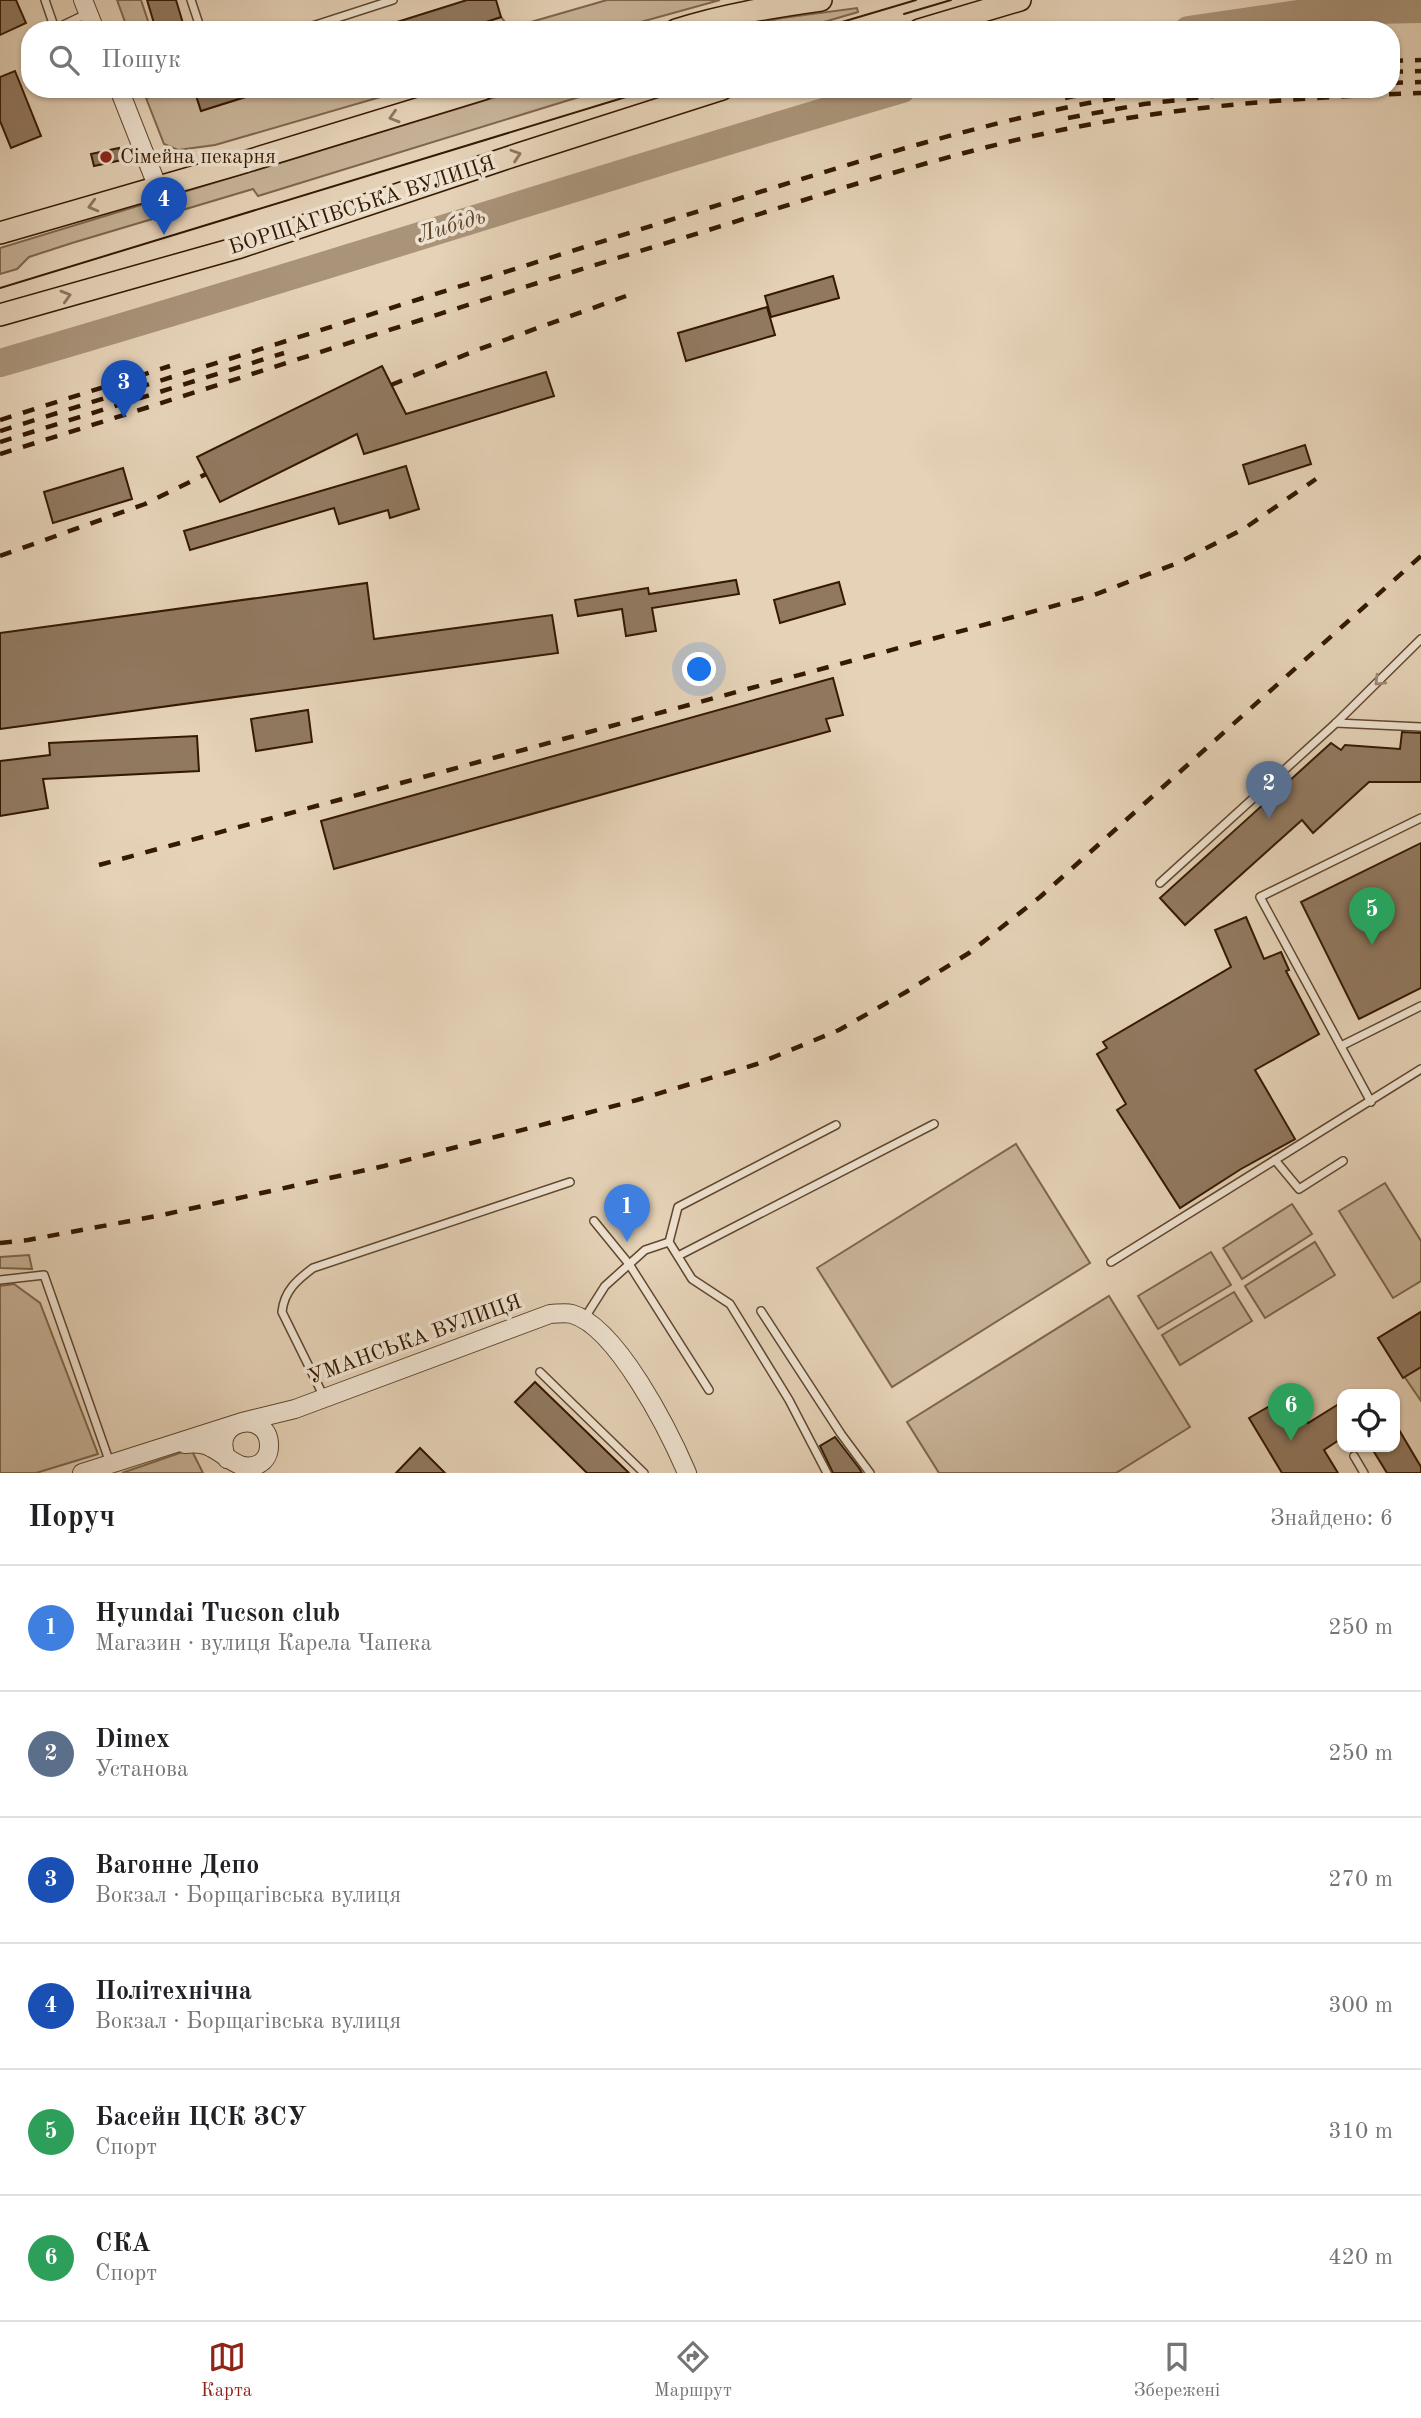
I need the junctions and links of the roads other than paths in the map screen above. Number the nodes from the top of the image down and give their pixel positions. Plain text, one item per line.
1 (45, 0) edge
2 (191, 0) edge
3 (393, 0) edge
4 (821, 0) edge
5 (1020, 0) edge
6 (81, 9) edge
7 (52, 21) edge
8 (65, 21) edge
9 (198, 21) edge
10 (328, 21) edge
11 (704, 21) edge
12 (949, 21) edge
13 (123, 98) edge
14 (453, 98) edge
15 (695, 98) edge
16 (158, 188) junction
17 (0, 233) edge
18 (0, 315) edge
19 (1421, 639) edge
20 (1336, 723) junction
21 (1421, 727) edge
22 (1421, 818) edge
23 (1160, 883) dead end
24 (1421, 1006) edge
25 (1341, 1046) junction
26 (1421, 1069) edge
27 (1371, 1102) junction
28 (934, 1124) dead end
29 (836, 1125) dead end
30 (1275, 1160) junction
31 (1343, 1161) dead end
32 (570, 1182) dead end
33 (594, 1222) dead end
34 (669, 1242) junction
35 (678, 1256) junction
36 (1111, 1262) dead end
37 (629, 1264) junction
38 (0, 1280) edge
39 (761, 1311) dead end
40 (584, 1319) junction
41 (540, 1372) dead end
42 (709, 1390) dead end
43 (325, 1397) junction
44 (295, 1409) junction
45 (242, 1422) junction
46 (269, 1442) junction
47 (175, 1444) junction
48 (1354, 1456) dead end
49 (227, 1459) junction
50 (110, 1464) junction
51 (82, 1473) edge
52 (644, 1473) edge
53 (687, 1473) edge
54 (827, 1473) edge
55 (870, 1473) edge
56 (1364, 1473) edge

1 - 7 lane
2 - 9 lane
3 - 10 lane
4 - 11 main road
5 - 12 main road
6 - 8 lane
13 - 16 street
14 -> 16 main road
18 -> 15 main road, БОРЩАГІВСЬКА ВУЛИЦЯ
16 -> 17 main road
19 -> 20 lane
20 - 21 lane
20 - 23 lane
22 - 25 lane
24 - 25 lane
25 - 27 lane
26 - 27 lane
27 - 30 lane
28 - 35 lane
29 - 34 lane
30 - 31 lane
30 - 36 lane
32 - 43 lane
33 - 37 lane
34 - 35 lane
34 - 37 lane
35 - 54 lane
37 - 40 lane
37 - 42 lane
38 - 50 lane
39 - 55 lane
40 - 43 street, УМАНСЬКА ВУЛИЦЯ
40 - 53 street
41 - 52 lane
43 - 44 street, УМАНСЬКА ВУЛИЦЯ
44 - 45 street, УМАНСЬКА ВУЛИЦЯ
44 - 46 street, УМАНСЬКА ВУЛИЦЯ
45 - 46 street
45 - 47 street, УМАНСЬКА ВУЛИЦЯ
45 - 49 street
46 - 49 street
47 - 49 street, УМАНСЬКА ВУЛИЦЯ
47 - 50 street, УМАНСЬКА ВУЛИЦЯ
48 - 56 lane
50 - 51 street, УМАНСЬКА ВУЛИЦЯ

